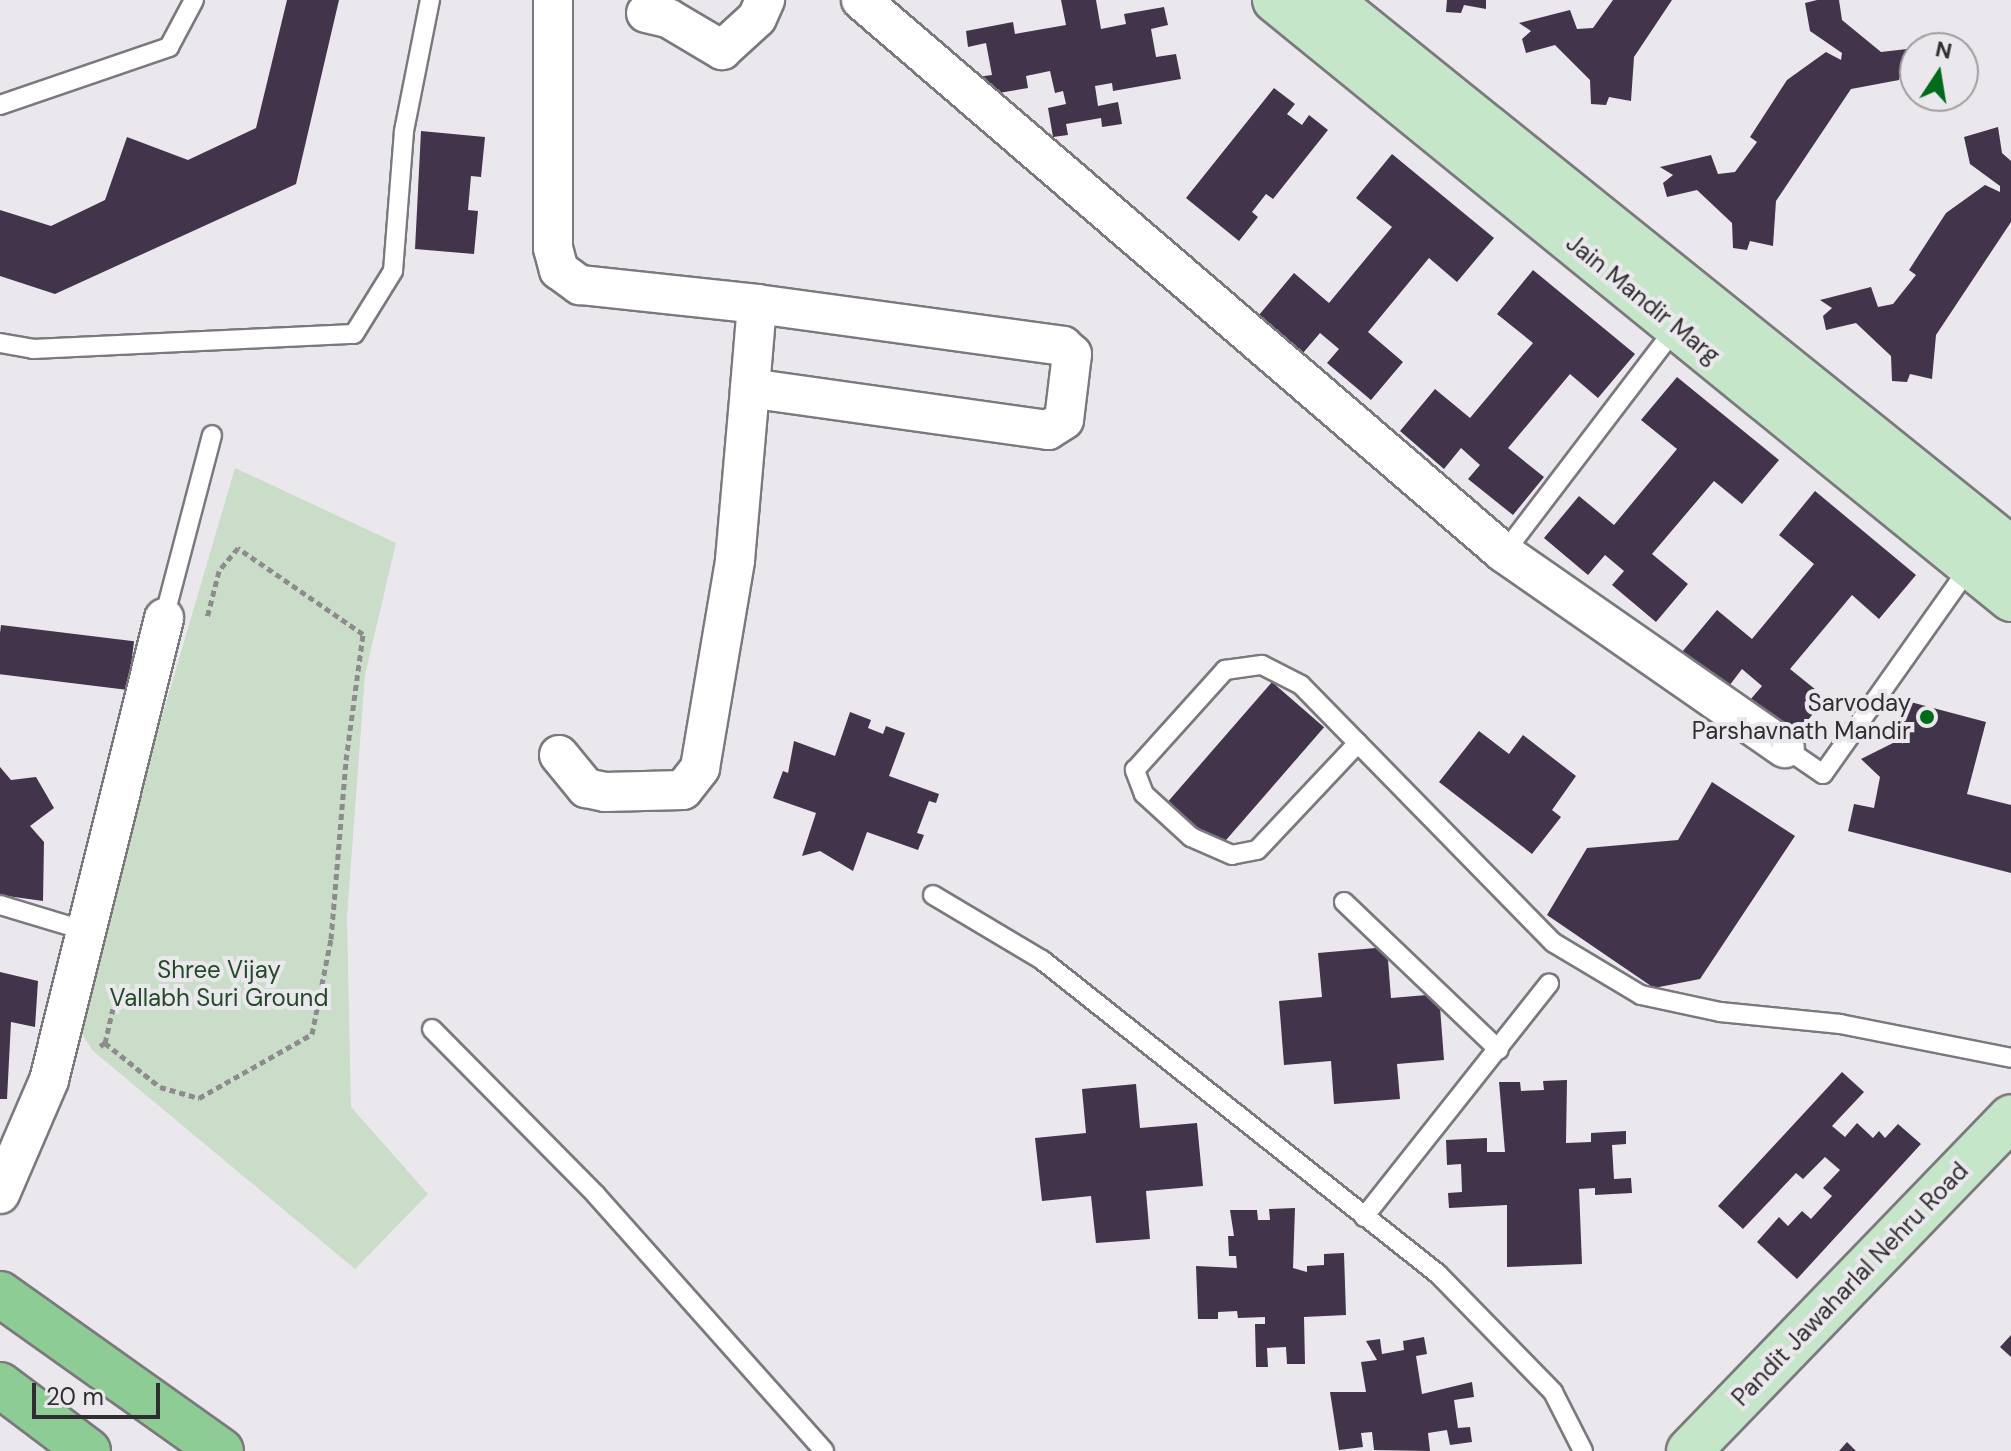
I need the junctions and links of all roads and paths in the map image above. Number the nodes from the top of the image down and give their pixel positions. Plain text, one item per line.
1 (194, 0) edge
2 (430, 0) edge
3 (553, 0) edge
4 (765, 0) edge
5 (861, 0) edge
6 (1275, 0) edge
7 (1329, 0) edge
8 (646, 13) dead end
9 (0, 105) edge
10 (1555, 204) junction
11 (757, 304) junction
12 (1677, 326) junction
13 (0, 343) edge
14 (750, 388) junction
15 (212, 435) dead end
16 (1846, 441) junction
17 (1504, 553) junction
18 (1998, 569) edge
19 (164, 618) joint
20 (204, 631) dead end
21 (1358, 743) junction
22 (1785, 748) joint
23 (559, 755) dead end
24 (933, 895) dead end
25 (1344, 902) dead end
26 (0, 905) edge
27 (83, 930) junction
28 (1549, 984) dead end
29 (116, 997) dead end
30 (432, 1029) dead end
31 (105, 1043) junction
32 (1499, 1050) junction
33 (2011, 1058) edge
34 (49, 1080) junction
35 (2011, 1117) edge
36 (0, 1194) edge
37 (1364, 1217) junction
38 (0, 1294) edge
39 (0, 1385) edge
40 (1694, 1449) edge
41 (88, 1451) edge
42 (221, 1451) edge
43 (824, 1451) edge
44 (1583, 1451) edge

1 - 9 lane
2 - 13 lane
3 - 11 street
4 - 8 street
5 - 17 street
6 - 10 street, Jain Mandir Marg
7 - 10 street, Jain Mandir Marg
10 - 12 street, Jain Mandir Marg
10 - 16 street, Jain Mandir Marg
11 - 14 street
11 - 14 street
12 - 16 street, Jain Mandir Marg
12 - 17 lane
14 - 23 street
15 - 19 lane
16 - 18 street, Jain Mandir Marg
17 - 22 street
18 - 22 lane
19 - 27 street
20 - 31 path
21 - 21 lane
21 - 33 lane
24 - 37 lane
25 - 32 lane
26 - 27 lane
27 - 34 street
28 - 32 lane
29 - 31 path
30 - 43 lane
31 - 34 path
32 - 37 lane
34 - 36 street
35 - 40 street, Pandit Jawaharlal Nehru Road
37 - 44 lane
38 - 42 main road
39 - 41 main road

